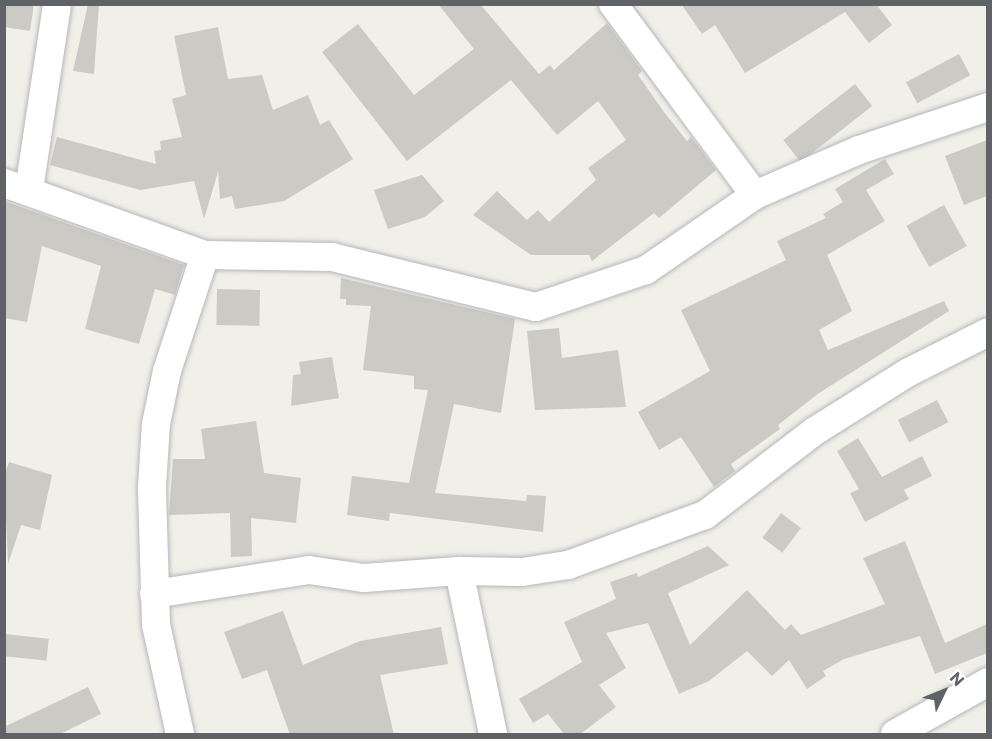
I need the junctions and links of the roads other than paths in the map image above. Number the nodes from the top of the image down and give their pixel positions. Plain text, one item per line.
1 (57, 4) edge
2 (613, 4) edge
3 (987, 107) edge
4 (17, 187) edge
5 (755, 195) junction
6 (205, 255) junction
7 (987, 332) edge
8 (459, 571) junction
9 (154, 594) junction
10 (987, 682) edge
11 (180, 735) edge
12 (493, 735) edge
13 (896, 735) edge

1 - 4 street
2 - 5 street
3 - 5 street
4 - 6 street
5 - 6 street
6 - 9 street
7 - 8 street
8 - 9 street
8 - 12 street
9 - 11 street
10 - 13 street

